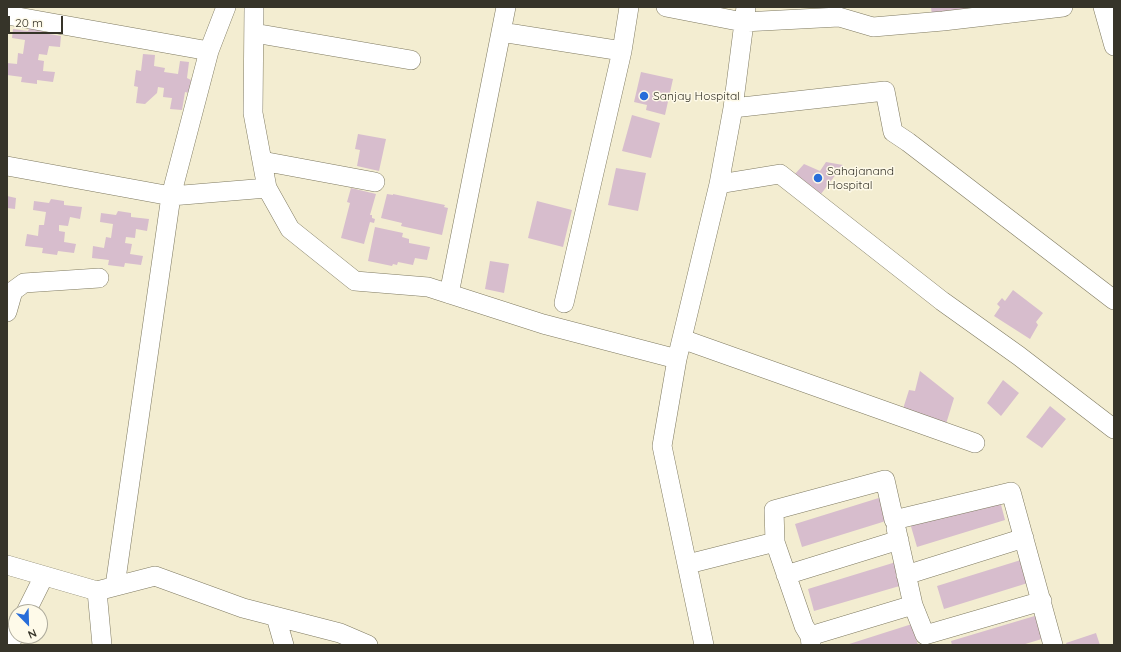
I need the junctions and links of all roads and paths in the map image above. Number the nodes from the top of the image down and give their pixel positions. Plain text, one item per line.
1 (226, 7) edge
2 (254, 7) edge
3 (506, 7) edge
4 (629, 7) edge
5 (666, 7) edge
6 (1063, 7) edge
7 (1103, 7) edge
8 (830, 12) edge
9 (7, 15) edge
10 (745, 15) edge
11 (501, 32) junction
12 (254, 33) junction
13 (1114, 46) edge
14 (209, 51) junction
15 (622, 51) junction
16 (411, 60) dead end
17 (733, 108) junction
18 (262, 161) junction
19 (7, 166) edge
20 (375, 182) dead end
21 (720, 184) junction
22 (267, 188) junction
23 (171, 196) junction
24 (99, 278) dead end
25 (450, 294) junction
26 (1114, 300) edge
27 (564, 303) dead end
28 (7, 312) edge
29 (682, 339) junction
30 (677, 359) junction
31 (1114, 429) edge
32 (975, 443) dead end
33 (894, 520) junction
34 (1024, 538) junction
35 (899, 540) junction
36 (775, 542) junction
37 (688, 564) junction
38 (7, 565) edge
39 (906, 574) junction
40 (786, 575) junction
41 (44, 576) junction
42 (106, 588) junction
43 (1042, 601) junction
44 (30, 604) edge
45 (913, 605) junction
46 (276, 617) junction
47 (925, 640) edge
48 (811, 641) edge
49 (102, 645) edge
50 (284, 645) edge
51 (368, 645) edge
52 (704, 645) edge
53 (1053, 645) edge

1 - 14 street
2 - 12 street
3 - 11 street
4 - 15 street
5 - 10 street
6 - 8 street
7 - 13 street
8 - 10 street
9 - 14 street
10 - 17 street
11 - 15 street
11 - 25 street
12 - 16 street
12 - 18 street
14 - 23 street
15 - 27 street
17 - 21 street
17 - 26 street
18 - 20 street
18 - 22 street
19 - 23 street
21 - 29 street
21 - 31 street
22 - 23 street
22 - 25 street
23 - 42 street
24 - 28 street
25 - 30 street
29 - 30 street
29 - 32 street
30 - 37 street
33 - 34 street
33 - 35 street
33 - 36 street
34 - 39 street
34 - 43 street
35 - 39 street
35 - 40 street
36 - 37 street
36 - 40 street
37 - 52 street
38 - 41 street
39 - 45 street
40 - 48 street
41 - 42 street
41 - 44 street
42 - 46 street
42 - 49 street
43 - 47 street
43 - 53 street
45 - 47 street
45 - 48 street
46 - 50 street
46 - 51 street

